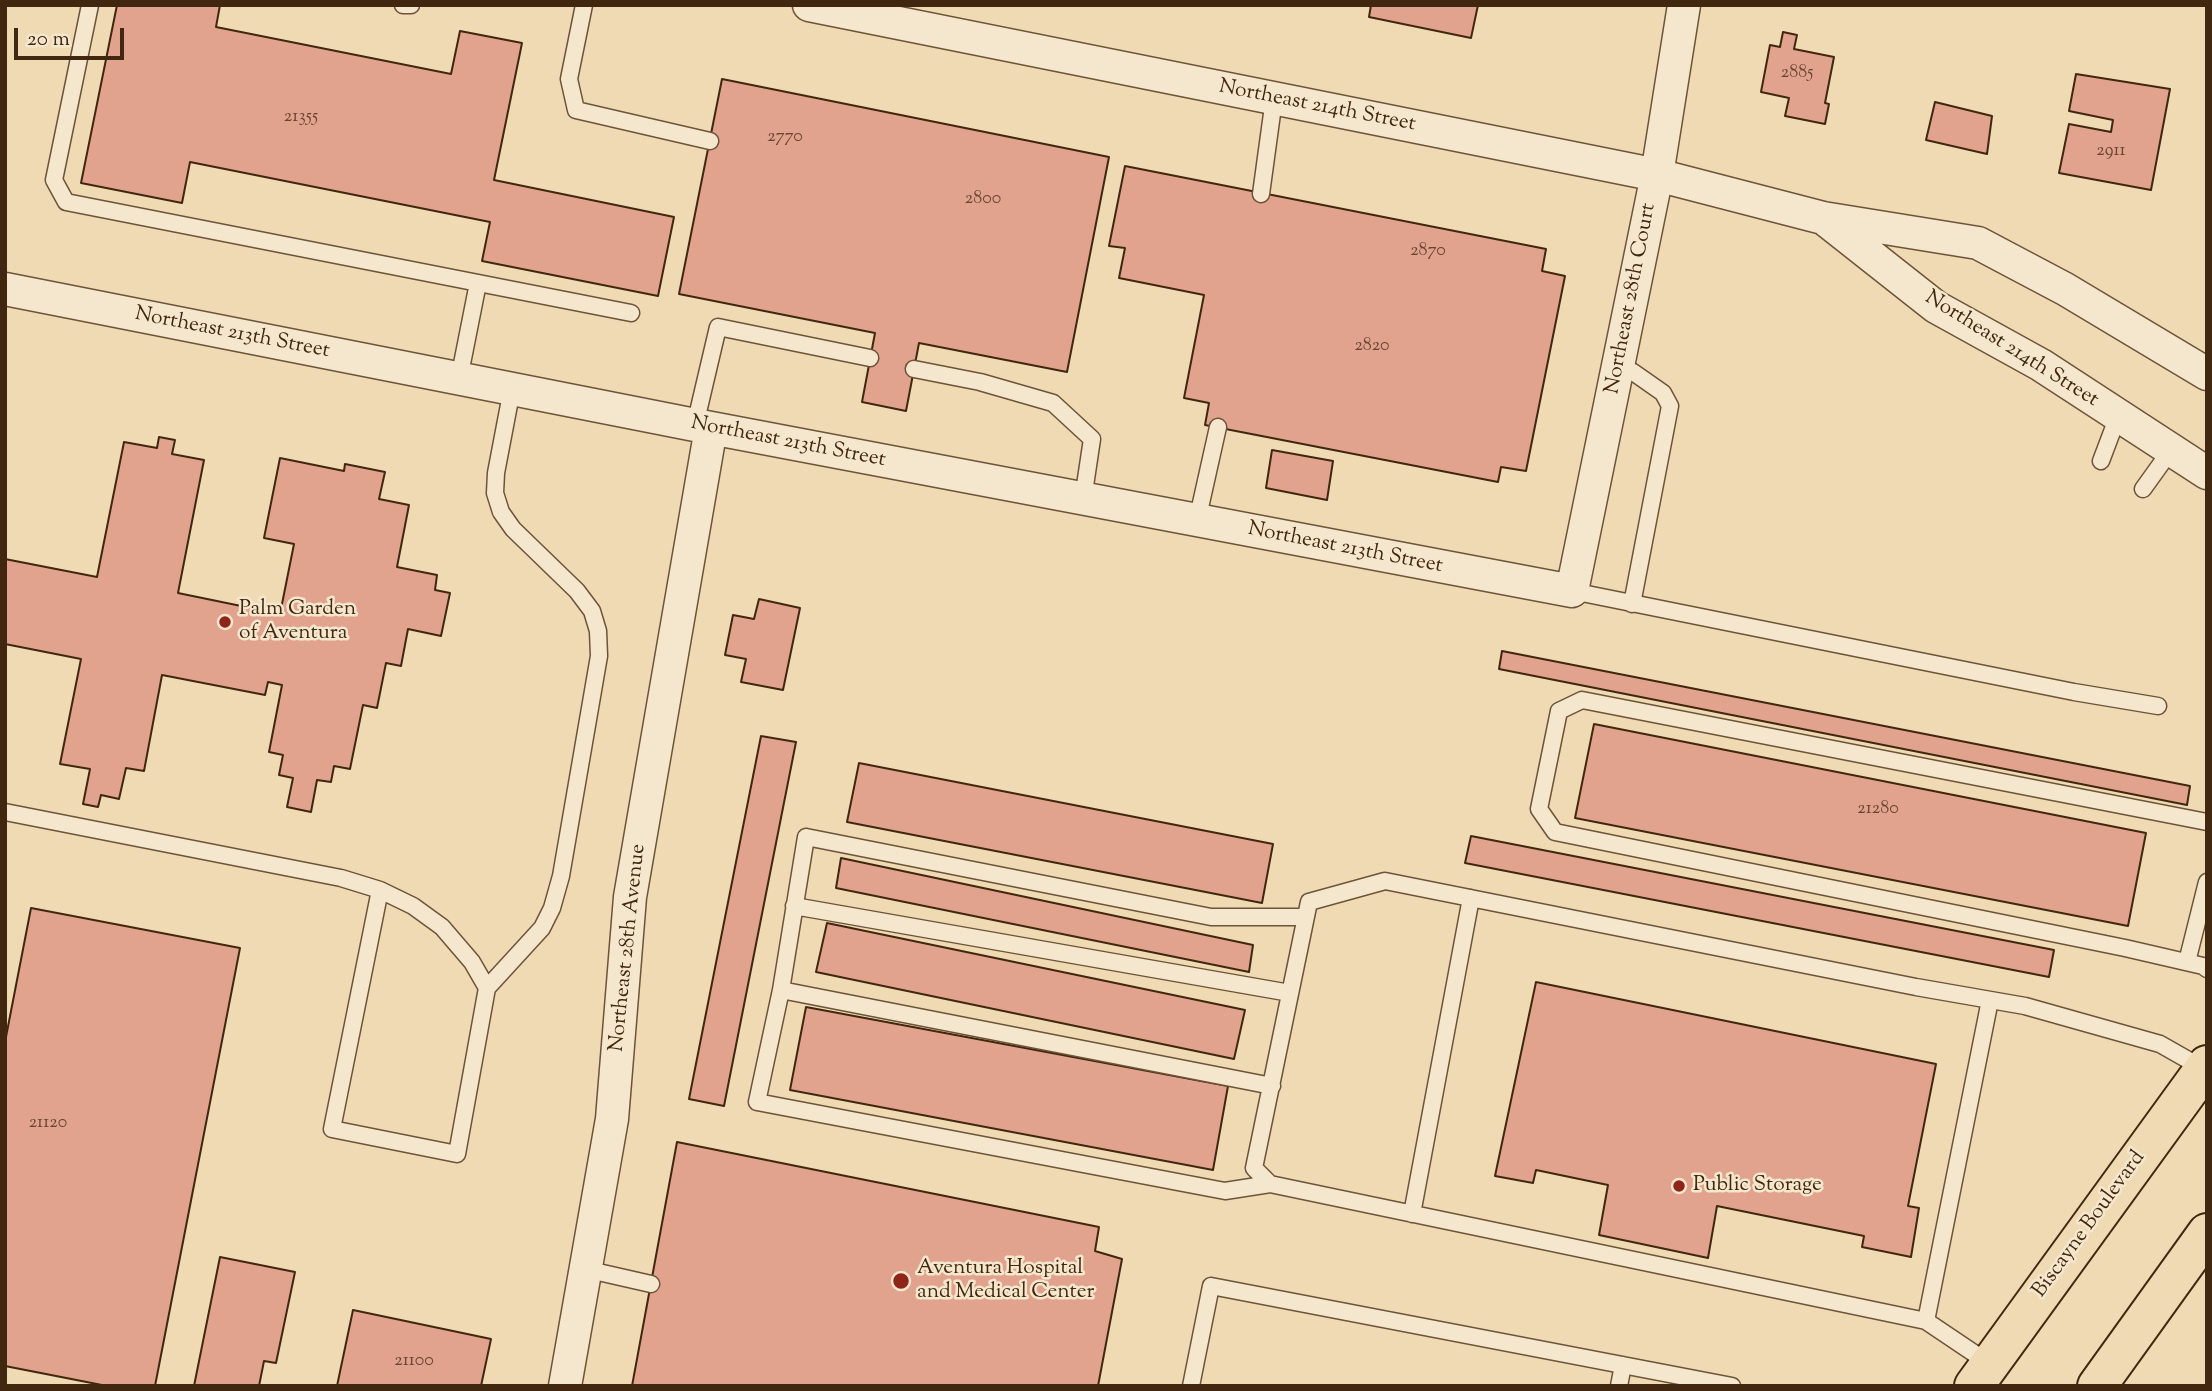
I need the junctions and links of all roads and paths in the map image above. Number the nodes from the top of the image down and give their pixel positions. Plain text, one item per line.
1 (90, 5) edge
2 (403, 5) edge
3 (411, 5) edge
4 (584, 5) edge
5 (809, 5) edge
6 (1684, 5) edge
7 (1274, 99) junction
8 (710, 141) dead end
9 (1657, 176) junction
10 (1261, 194) dead end
11 (1823, 218) junction
12 (478, 283) junction
13 (5, 289) edge
14 (631, 313) dead end
15 (870, 358) dead end
16 (1619, 366) junction
17 (914, 369) dead end
18 (2207, 374) edge
19 (460, 379) junction
20 (512, 389) junction
21 (2118, 416) junction
22 (703, 427) junction
23 (1218, 428) dead end
24 (2171, 450) junction
25 (2101, 461) dead end
26 (2207, 473) edge
27 (2143, 489) dead end
28 (1083, 499) junction
29 (1197, 521) junction
30 (1572, 591) junction
31 (1632, 604) junction
32 (2030, 665) dead end
33 (2079, 676) dead end
34 (2024, 682) junction
35 (2074, 692) junction
36 (2158, 706) dead end
37 (5, 812) edge
38 (2207, 822) edge
39 (2207, 882) edge
40 (380, 890) junction
41 (1472, 898) junction
42 (794, 906) junction
43 (1306, 917) junction
44 (2187, 962) junction
45 (2207, 969) edge
46 (487, 988) junction
47 (781, 990) junction
48 (1290, 993) junction
49 (1990, 1000) junction
50 (2205, 1067) edge
51 (1272, 1086) junction
52 (1270, 1184) junction
53 (1412, 1214) junction
54 (2207, 1233) edge
55 (585, 1269) junction
56 (650, 1284) dead end
57 (1926, 1321) junction
58 (1623, 1365) junction
59 (1982, 1375) edge
60 (565, 1386) edge
61 (1191, 1386) edge
62 (1619, 1386) edge
63 (1732, 1386) edge
64 (2097, 1386) edge

1 - 12 lane
2 - 3 lane
4 - 8 lane
5 - 7 street, Northeast 214th Street
6 - 9 street, Northeast 28th Court
7 - 9 street, Northeast 214th Street
7 - 10 lane
9 - 11 street, Northeast 214th Street
9 - 16 street, Northeast 28th Court
11 - 18 street, Northeast 214th Street
11 - 21 street, Northeast 214th Street
12 - 14 lane
12 - 19 lane
13 - 19 street, Northeast 213th Street
15 - 22 lane
16 - 30 street, Northeast 28th Court
16 - 31 lane
17 - 28 lane
19 - 20 street, Northeast 213th Street
20 - 22 street, Northeast 213th Street
20 - 46 lane
21 - 24 street, Northeast 214th Street
21 - 25 lane
22 - 28 street, Northeast 213th Street
22 - 55 street, Northeast 28th Avenue
23 - 29 lane
24 - 26 street, Northeast 214th Street
24 - 27 lane
28 - 29 street, Northeast 213th Street
29 - 30 street, Northeast 213th Street
30 - 31 lane
31 - 34 lane
32 - 34 lane
33 - 35 lane
34 - 35 lane
35 - 36 lane
37 - 40 lane
38 - 44 lane
39 - 44 lane
40 - 46 lane
40 - 46 lane
41 - 43 lane
41 - 49 lane
41 - 53 lane
42 - 43 lane
42 - 47 lane
42 - 48 lane
43 - 48 lane
44 - 45 lane
47 - 51 lane
47 - 52 lane
48 - 51 lane
49 - 50 lane
49 - 57 lane
50 - 59 main road, Biscayne Boulevard
51 - 52 lane
52 - 53 lane
53 - 57 lane
54 - 64 main road
55 - 56 lane
55 - 60 street, Northeast 28th Avenue
57 - 59 lane
58 - 61 lane
58 - 62 lane
58 - 63 lane

